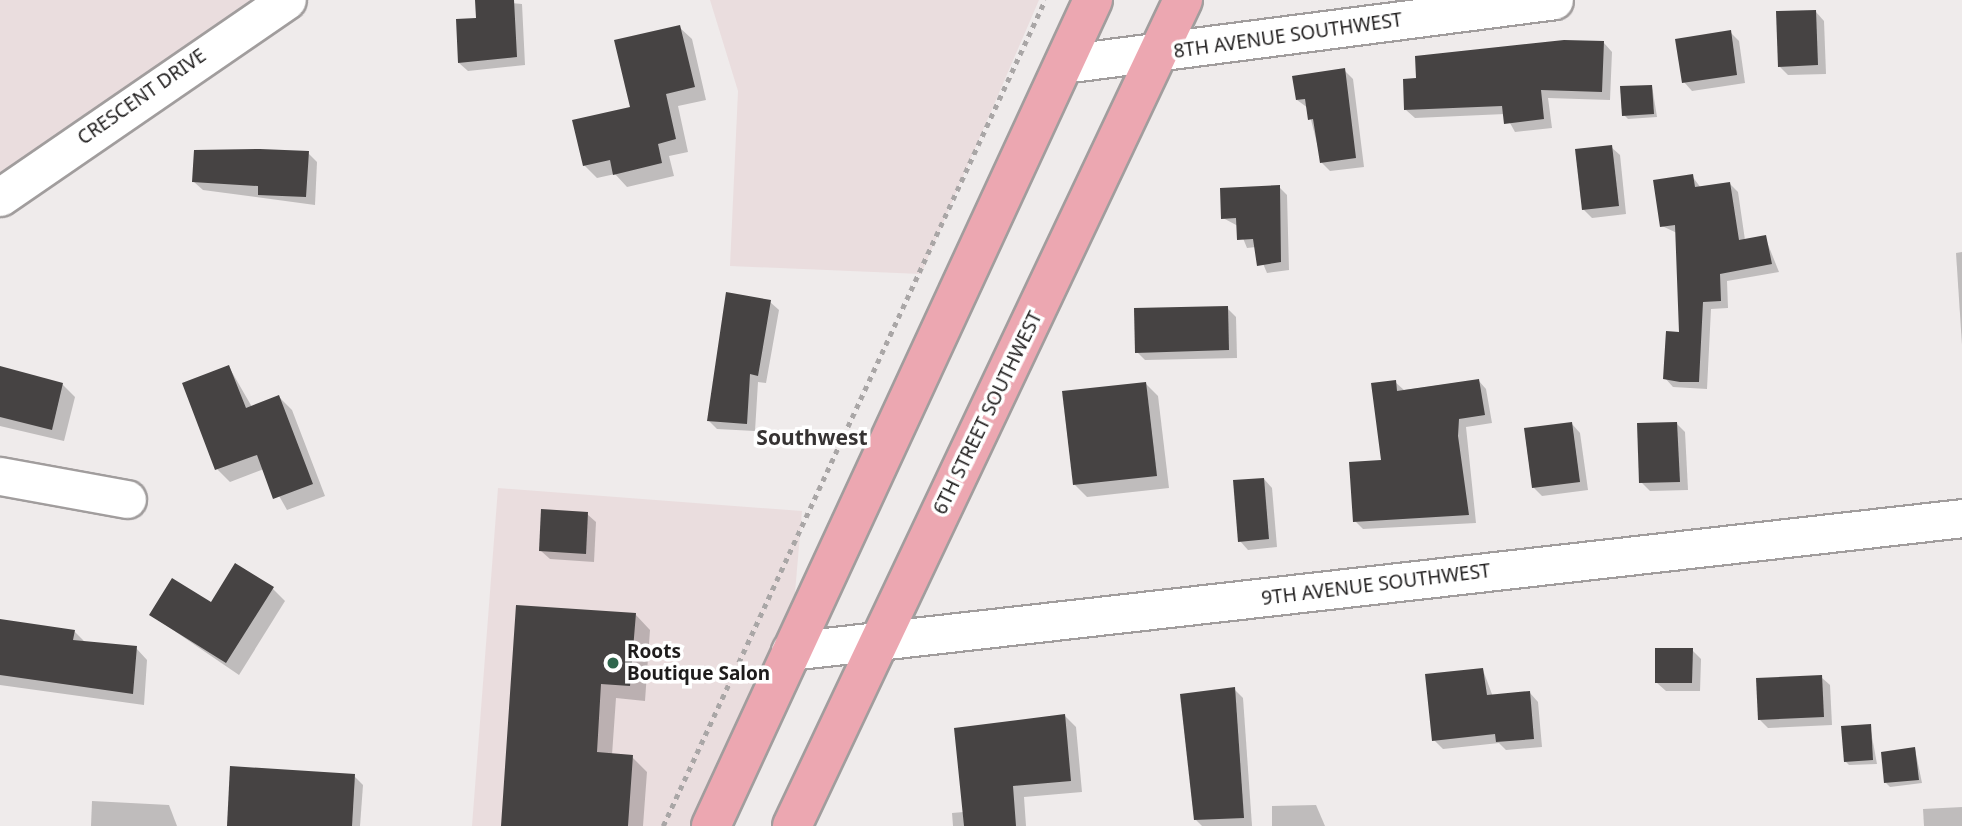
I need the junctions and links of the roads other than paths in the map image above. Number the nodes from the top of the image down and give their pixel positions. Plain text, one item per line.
1 (287, 0) edge
2 (1093, 0) edge
3 (1183, 0) edge
4 (1553, 0) edge
5 (1159, 54) junction
6 (1063, 64) junction
7 (0, 197) edge
8 (0, 476) edge
9 (127, 499) dead end
10 (1962, 518) edge
11 (878, 642) junction
12 (790, 651) junction
13 (711, 826) edge
14 (792, 826) edge

1 - 7 street, CRESCENT DRIVE
2 - 6 main road
3 - 5 main road, 6TH STREET SOUTHWEST
4 - 5 street, 8TH AVENUE SOUTHWEST
5 - 6 street, 8TH AVENUE SOUTHWEST
5 - 11 main road, 6TH STREET SOUTHWEST
6 - 12 main road
8 - 9 street
10 - 11 street, 9TH AVENUE SOUTHWEST
11 - 12 street, 9TH AVENUE SOUTHWEST
11 - 14 main road, 6TH STREET SOUTHWEST
12 - 13 main road

